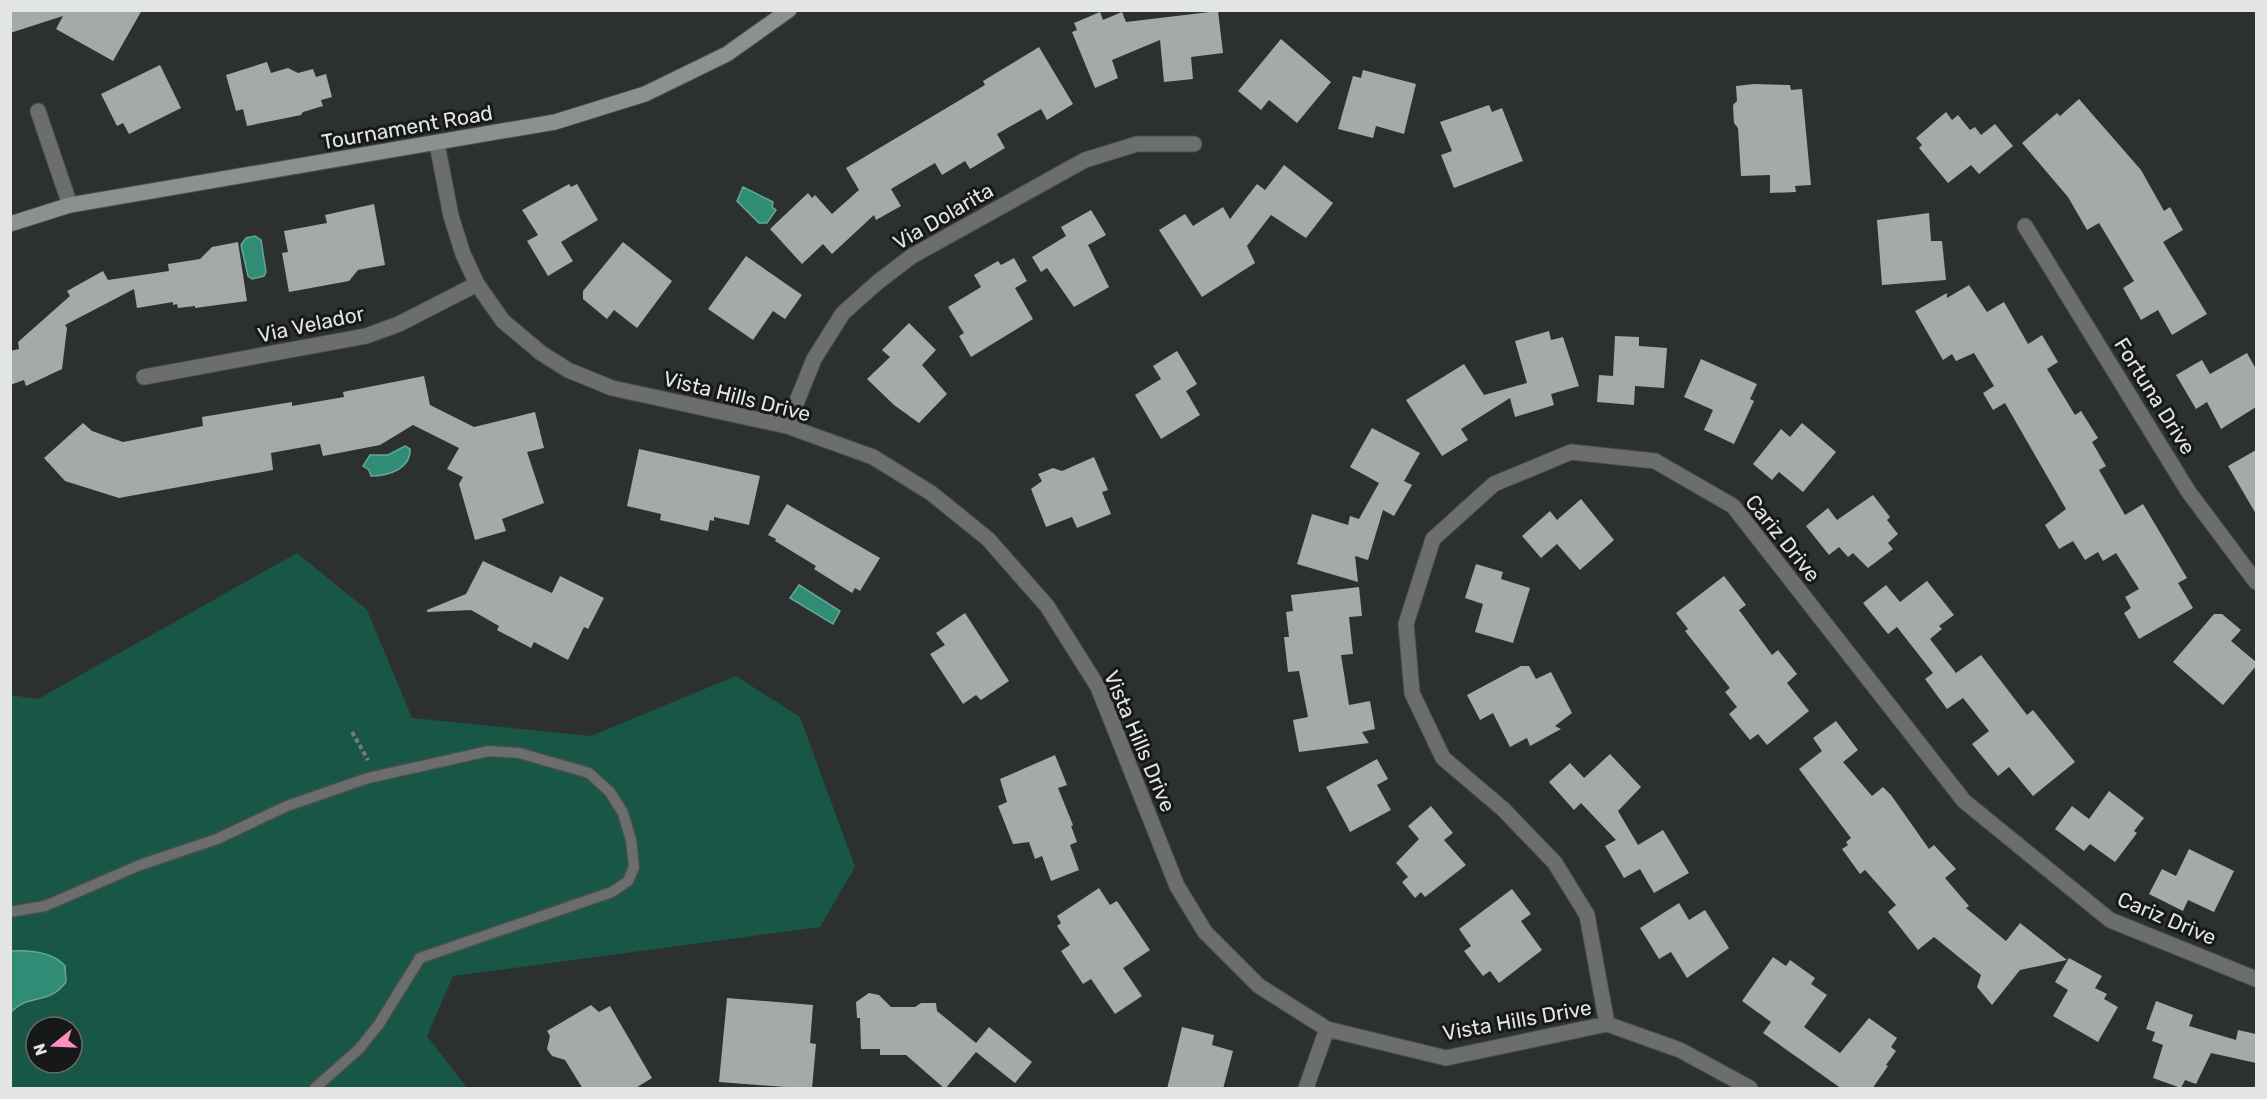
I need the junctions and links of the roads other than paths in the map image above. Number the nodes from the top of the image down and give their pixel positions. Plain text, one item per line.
1 (789, 10) edge
2 (38, 111) dead end
3 (438, 144) junction
4 (1194, 144) dead end
5 (70, 206) junction
6 (10, 224) edge
7 (2025, 226) dead end
8 (477, 284) junction
9 (144, 377) dead end
10 (787, 426) junction
11 (2256, 582) edge
12 (10, 912) edge
13 (2256, 979) edge
14 (1607, 1024) junction
15 (1327, 1029) junction
16 (315, 1089) edge
17 (1306, 1089) edge
18 (1750, 1089) edge

1 - 3 street, Tournament Road
2 - 5 street
3 - 5 street, Tournament Road
3 - 8 street, Vista Hills Drive
4 - 10 street, Via Dolarita
5 - 6 street, Tournament Road
7 - 11 street, Fortuna Drive
8 - 9 street, Via Velador
8 - 10 street, Vista Hills Drive
10 - 15 street, Vista Hills Drive
12 - 16 lane
13 - 14 street, Cariz Drive
14 - 15 street, Vista Hills Drive
14 - 18 street, Vista Hills Drive
15 - 17 street

